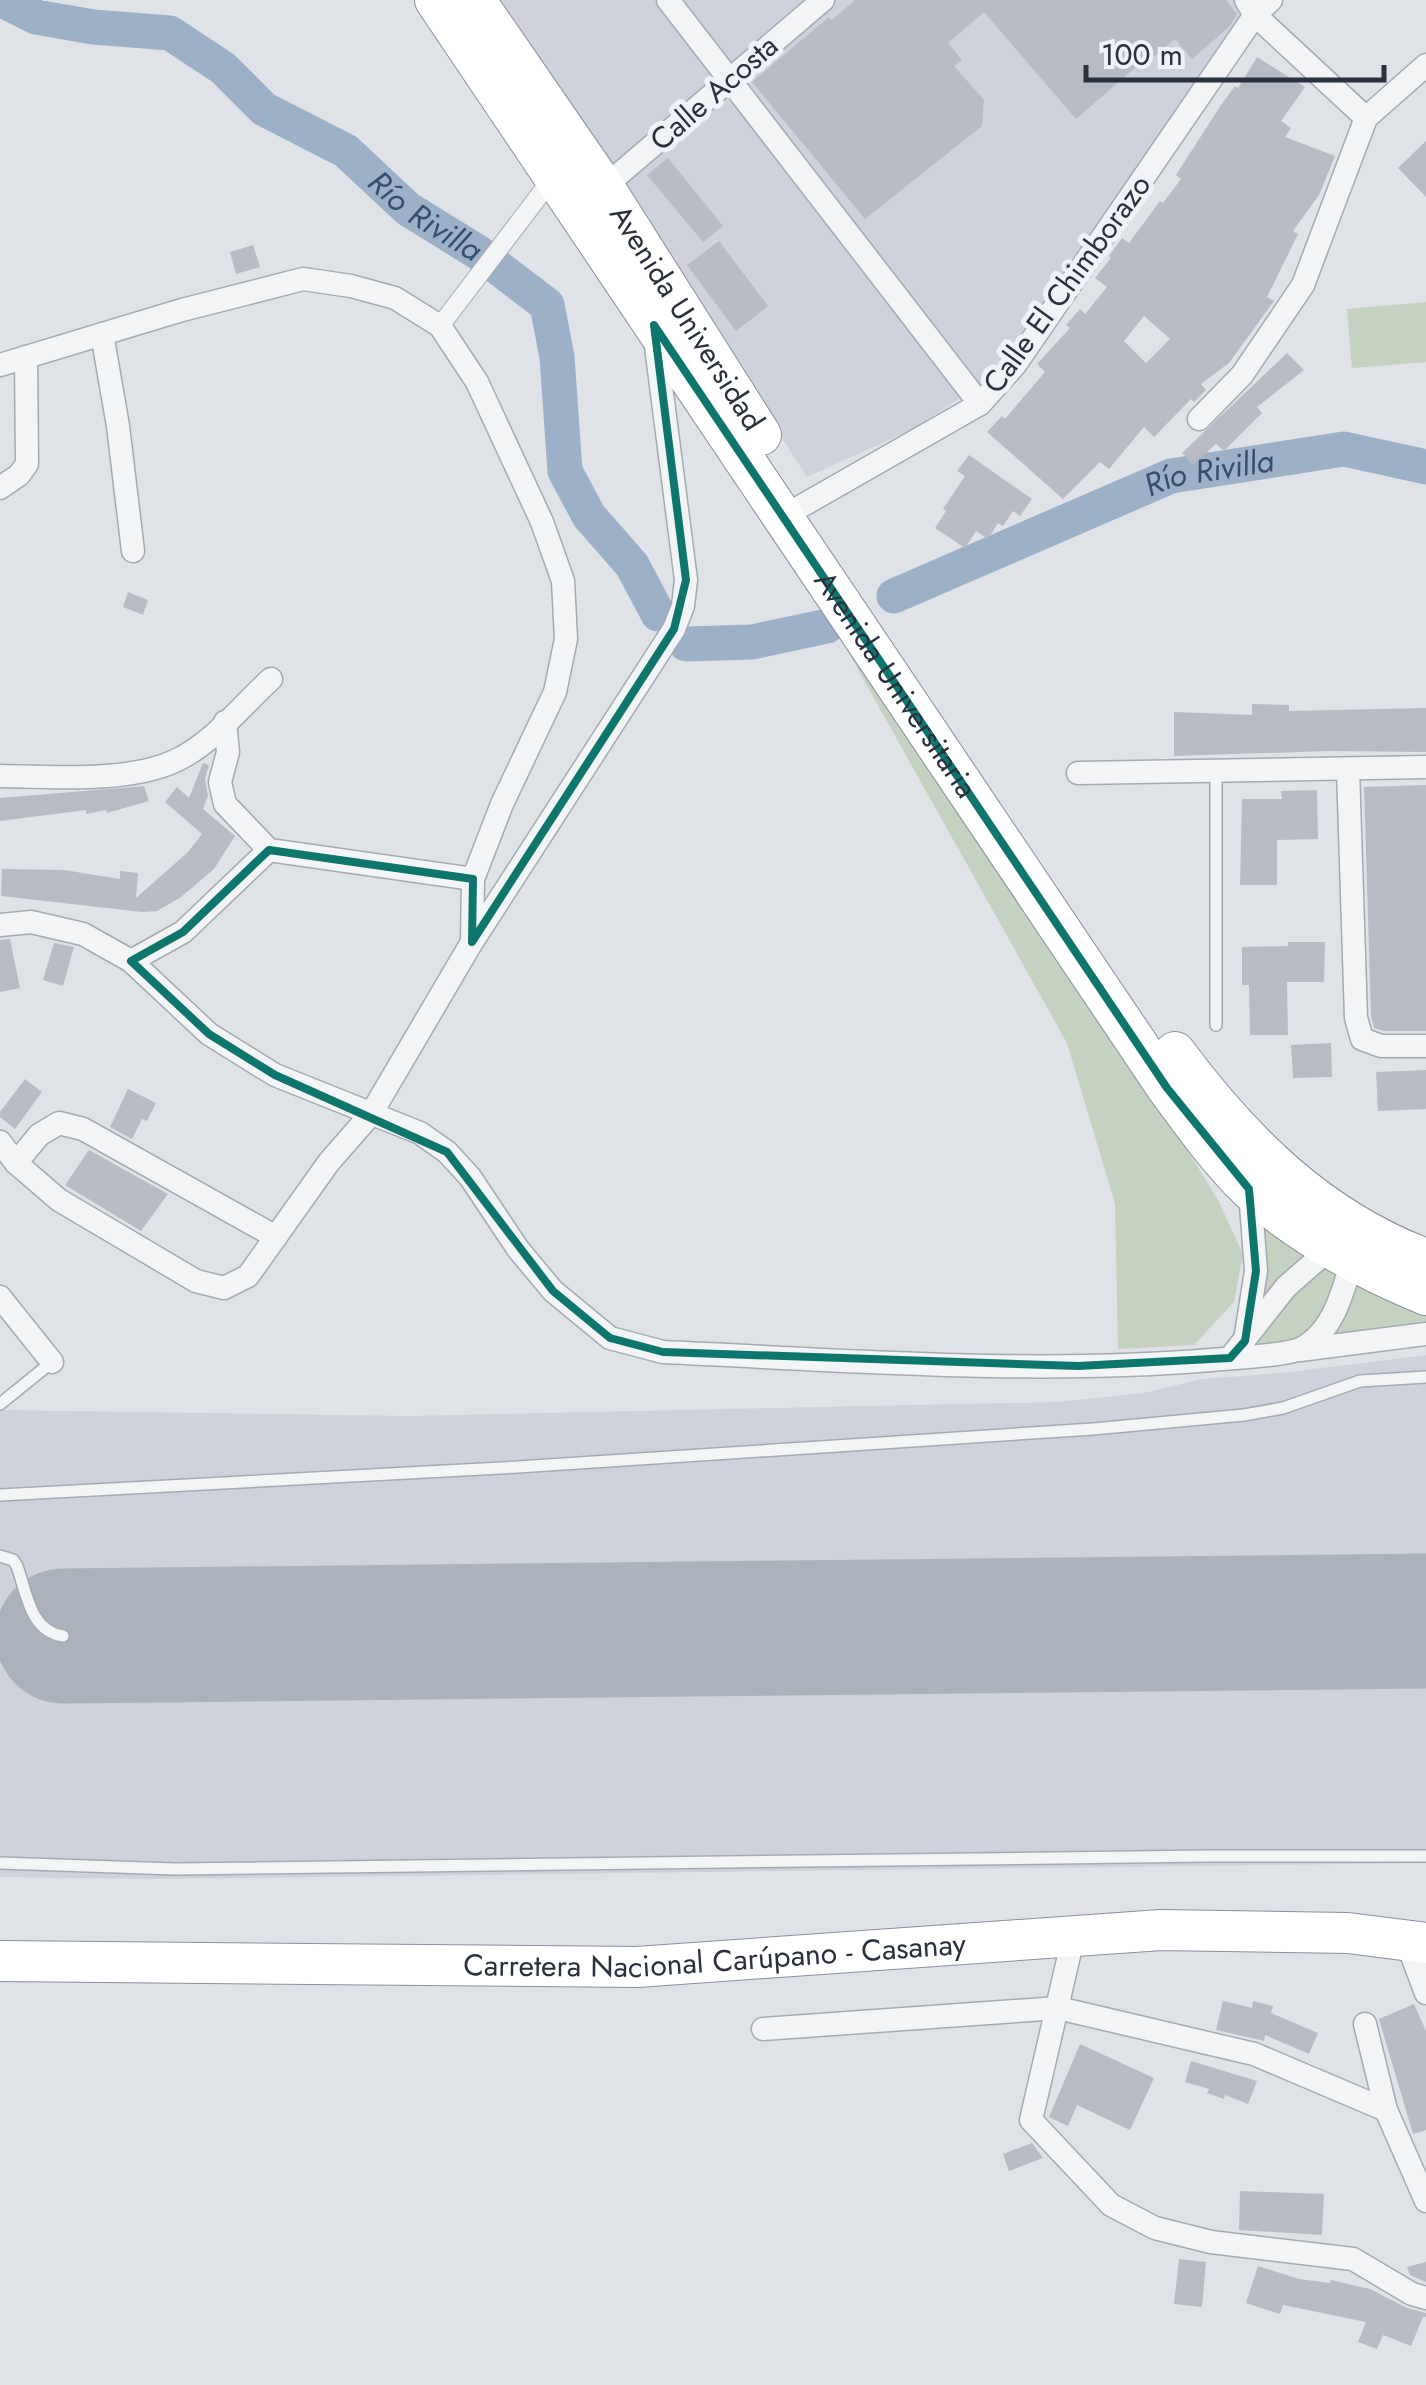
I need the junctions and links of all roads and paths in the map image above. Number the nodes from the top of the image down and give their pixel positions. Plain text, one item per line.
1 (435, 0) edge
2 (474, 0) edge
3 (668, 0) edge
4 (823, 0) edge
5 (1257, 5) edge
6 (1426, 66) edge
7 (731, 79) junction
8 (1366, 118) junction
9 (555, 175) junction
10 (604, 187) junction
11 (440, 326) junction
12 (654, 326) junction
13 (102, 334) junction
14 (26, 357) junction
15 (0, 365) edge
16 (980, 404) junction
17 (1199, 419) dead end
18 (0, 488) edge
19 (794, 509) junction
20 (133, 551) dead end
21 (892, 639) joint
22 (271, 678) dead end
23 (224, 722) junction
24 (1348, 768) junction
25 (1426, 768) edge
26 (1216, 771) junction
27 (1078, 773) dead end
28 (0, 776) edge
29 (270, 850) junction
30 (473, 879) junction
31 (0, 925) edge
32 (472, 942) junction
33 (131, 961) junction
34 (1216, 1025) dead end
35 (1426, 1046) edge
36 (371, 1114) junction
37 (0, 1142) edge
38 (16, 1163) junction
39 (1249, 1188) junction
40 (276, 1236) junction
41 (1347, 1246) junction
42 (1426, 1259) edge
43 (1426, 1295) edge
44 (0, 1297) edge
45 (1426, 1334) edge
46 (1238, 1350) junction
47 (1300, 1350) junction
48 (52, 1362) joint
49 (1426, 1377) edge
50 (0, 1404) edge
51 (0, 1495) edge
52 (0, 1556) edge
53 (64, 1636) dead end
54 (1426, 1856) edge
55 (0, 1863) edge
56 (1074, 1934) junction
57 (1416, 1941) edge
58 (0, 1961) edge
59 (1426, 1993) edge
60 (1058, 2008) junction
61 (1365, 2024) dead end
62 (764, 2029) dead end
63 (1386, 2110) junction
64 (1425, 2198) edge
65 (1426, 2298) edge

1 - 9 highway, Avenida Universitaria
2 - 10 highway, Avenida Universidad
3 - 7 street
4 - 7 street, Calle Acosta
5 - 8 street
5 - 16 street, Calle El Chimborazo
6 - 8 street
7 - 10 street, Calle Acosta
7 - 16 street
8 - 17 street
9 - 11 street
9 - 12 highway, Avenida Universitaria
10 - 19 highway, Avenida Universidad
11 - 13 street
11 - 30 street
12 - 19 highway, Avenida Universitaria
12 - 32 street
13 - 14 street
13 - 20 street
14 - 15 street
14 - 18 street
16 - 19 street, Calle El Chimborazo
19 - 21 highway, Avenida Universidad
19 - 39 highway, Avenida Universitaria
21 - 41 highway, Avenida Universitaria
22 - 23 street
23 - 28 street
23 - 29 street
24 - 25 street
24 - 26 street
24 - 35 street
26 - 27 street
26 - 34 lane
29 - 30 street
29 - 33 street
30 - 32 street
31 - 33 street
32 - 36 street
33 - 36 street
36 - 40 street
36 - 46 street
37 - 38 street
38 - 40 street
38 - 40 street
39 - 41 highway, Avenida Universitaria
39 - 46 street
41 - 42 highway, Avenida Universitaria
41 - 43 highway, Avenida Universitaria
41 - 46 street
41 - 47 street
44 - 48 street
45 - 47 street
46 - 47 street
48 - 50 lane
49 - 51 lane
52 - 53 lane
54 - 55 lane
56 - 57 highway, Carretera Nacional Carúpano - Casanay
56 - 58 highway, Carretera Nacional Carúpano - Casanay
56 - 60 street
57 - 59 street
60 - 62 street
60 - 63 street
60 - 65 street
61 - 63 street
63 - 64 street

